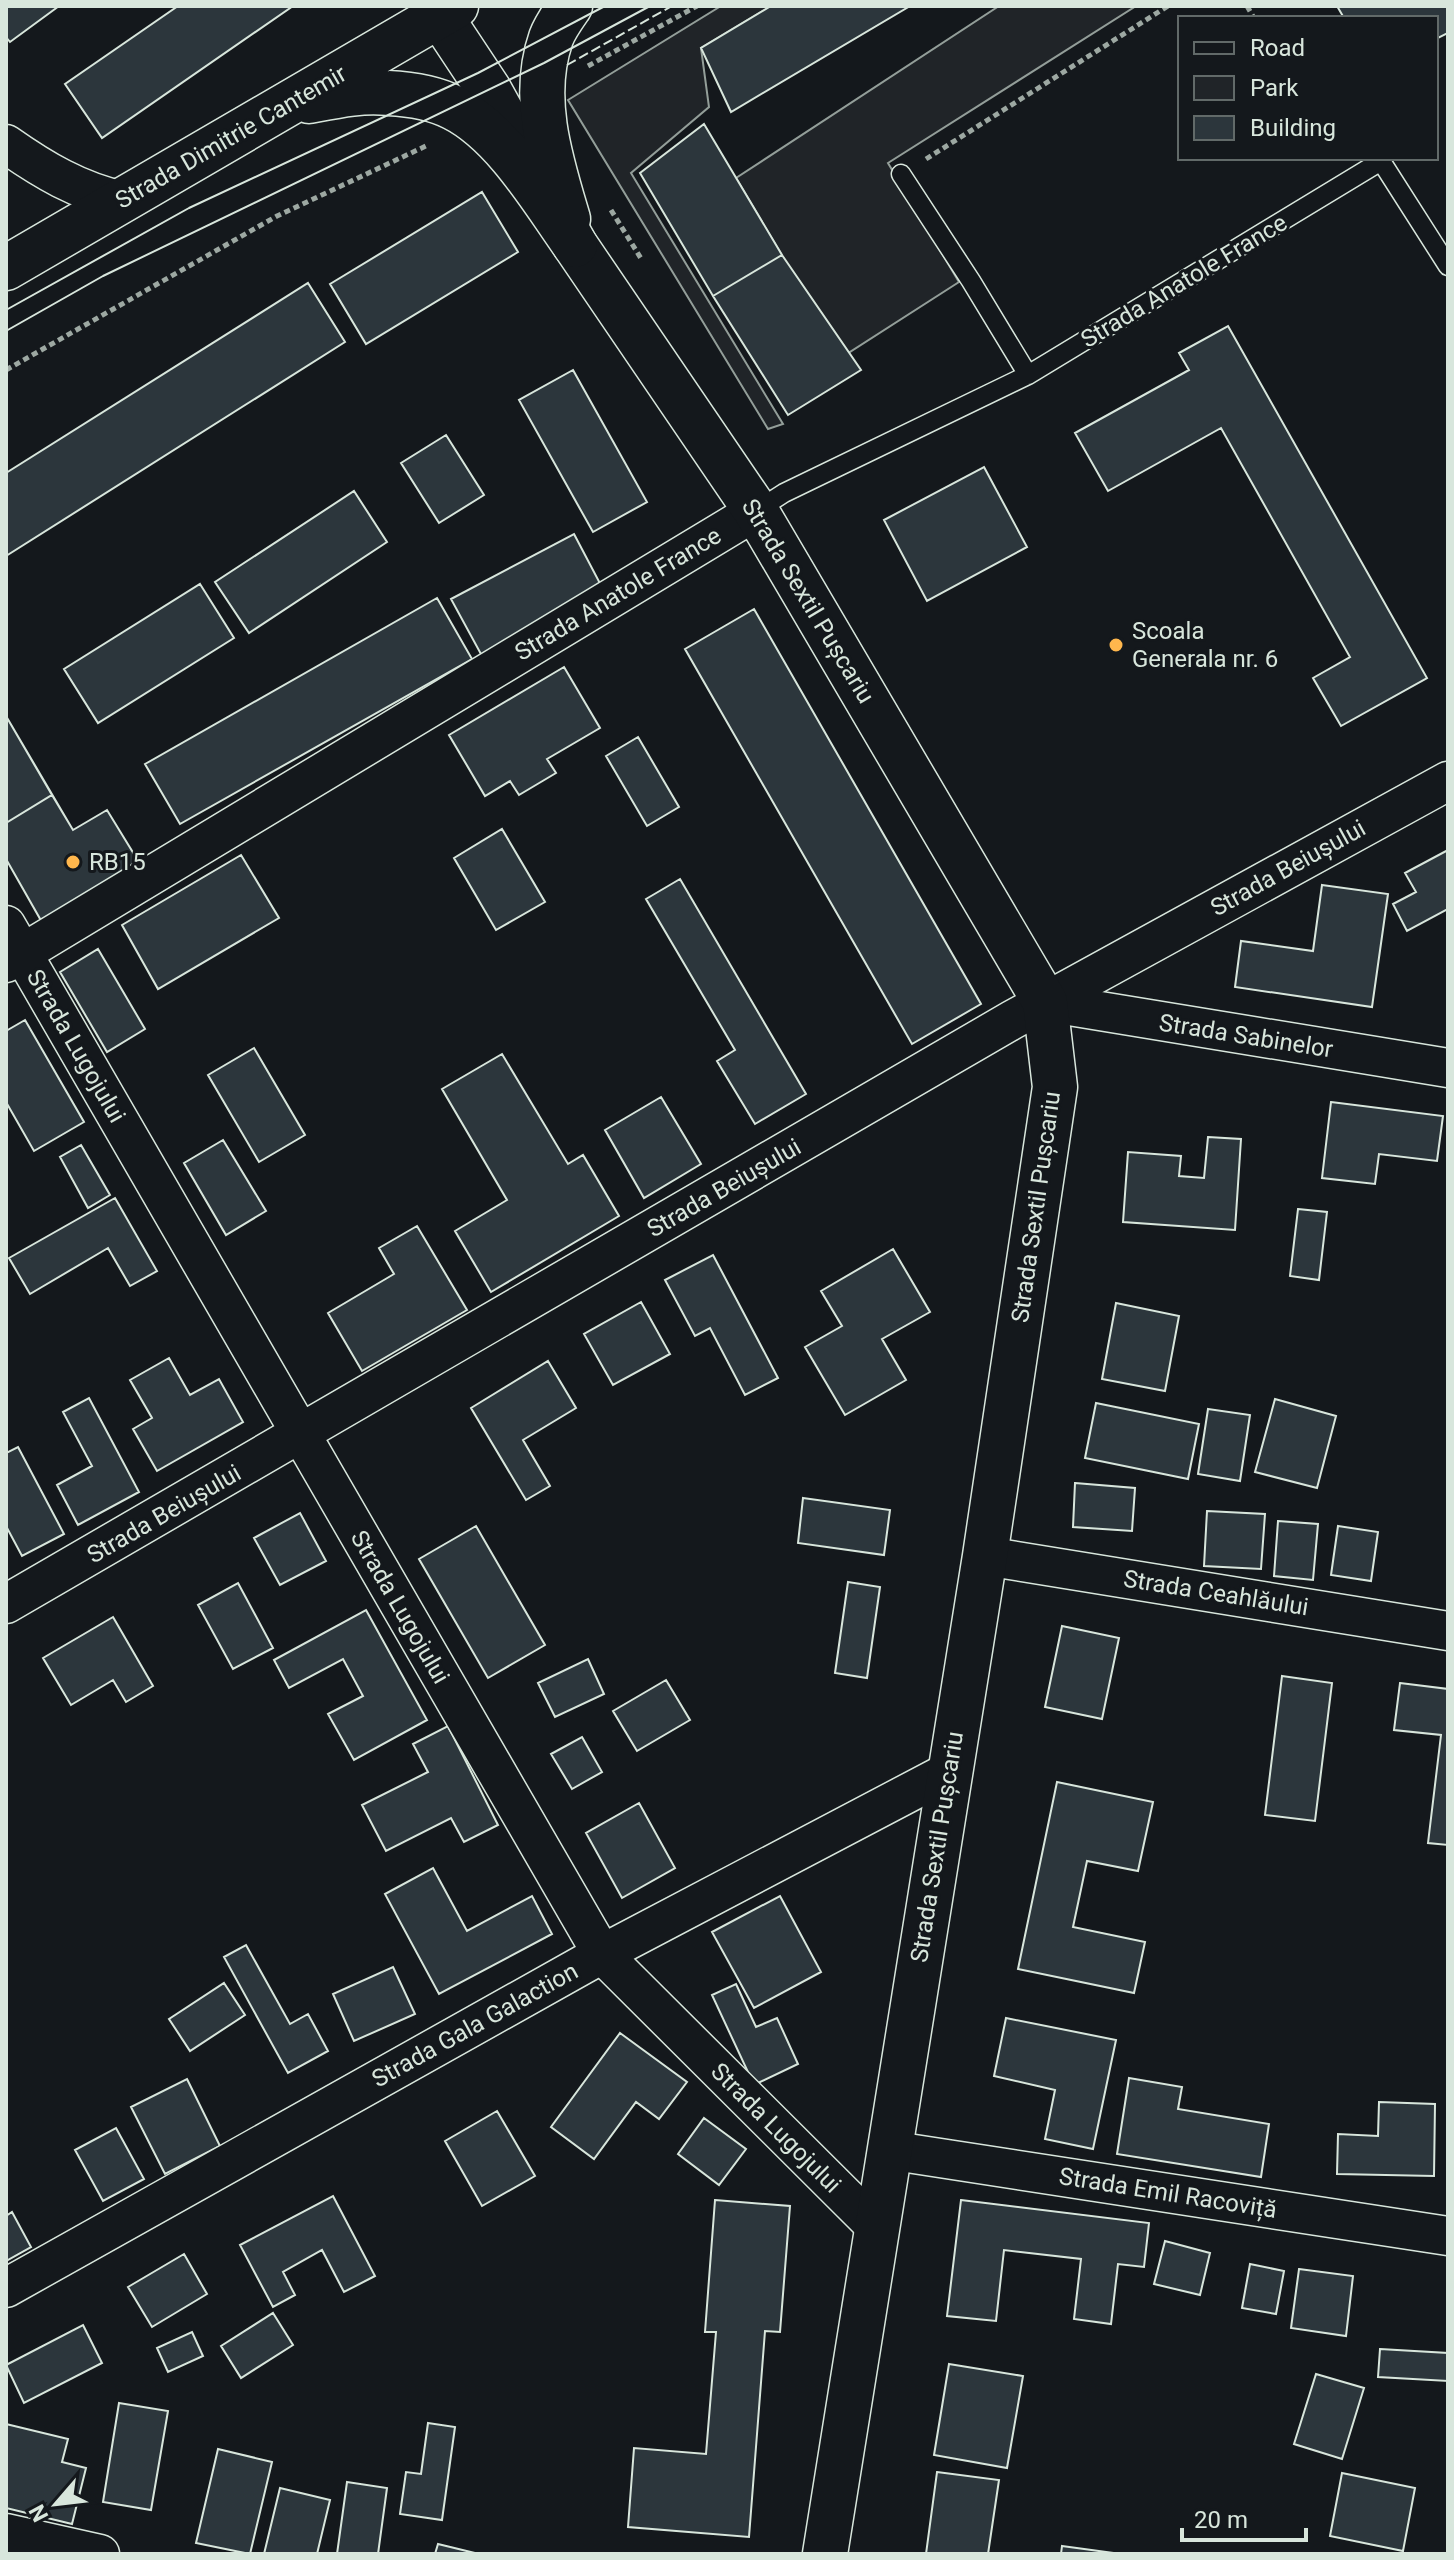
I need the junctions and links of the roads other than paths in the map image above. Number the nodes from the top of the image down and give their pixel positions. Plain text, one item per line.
1 (570, 6) edge
2 (443, 9) edge
3 (287, 104) junction
4 (6, 144) edge
5 (901, 174) road end
6 (123, 201) junction
7 (575, 245) junction
8 (1448, 266) edge
9 (6, 268) edge
10 (1028, 375) junction
11 (756, 511) junction
12 (1448, 781) edge
13 (12, 947) edge
14 (1045, 1002) junction
15 (1448, 1068) edge
16 (300, 1435) junction
17 (985, 1556) junction
18 (6, 1604) edge
19 (1448, 1631) edge
20 (950, 1771) junction
21 (602, 1954) junction
22 (888, 2150) junction
23 (875, 2226) junction
24 (1448, 2236) edge
25 (6, 2288) edge
26 (6, 2533) edge
27 (100, 2554) edge
28 (825, 2554) edge

1 - 7 street
2 - 3 street, Strada Dimitrie Cantemir
2 - 7 street, Strada Sextil Pușcariu
3 - 6 street, Strada Dimitrie Cantemir
3 - 7 street
4 - 6 street
5 - 10 lane
6 - 9 street, Strada Dimitrie Cantemir
7 - 11 street, Strada Sextil Pușcariu
8 - 10 lane, Strada Anatole France
10 - 11 lane, Strada Anatole France
11 - 13 street, Strada Anatole France
11 - 14 street, Strada Sextil Pușcariu
12 - 14 street, Strada Beiușului
13 - 16 street, Strada Lugojului
14 - 15 street, Strada Sabinelor
14 - 16 street, Strada Beiușului
14 - 17 street, Strada Sextil Pușcariu
16 - 18 street, Strada Beiușului
16 - 21 street, Strada Lugojului
17 - 19 street, Strada Ceahlăului
17 - 20 street, Strada Sextil Pușcariu
20 - 21 street, Strada Gala Galaction
20 - 22 street, Strada Sextil Pușcariu
21 - 23 street, Strada Lugojului
21 - 25 street, Strada Gala Galaction
22 - 23 street, Strada Sextil Pușcariu
22 - 24 street, Strada Emil Racoviță
23 - 28 street, Strada Sextil Pușcariu
26 - 27 street

